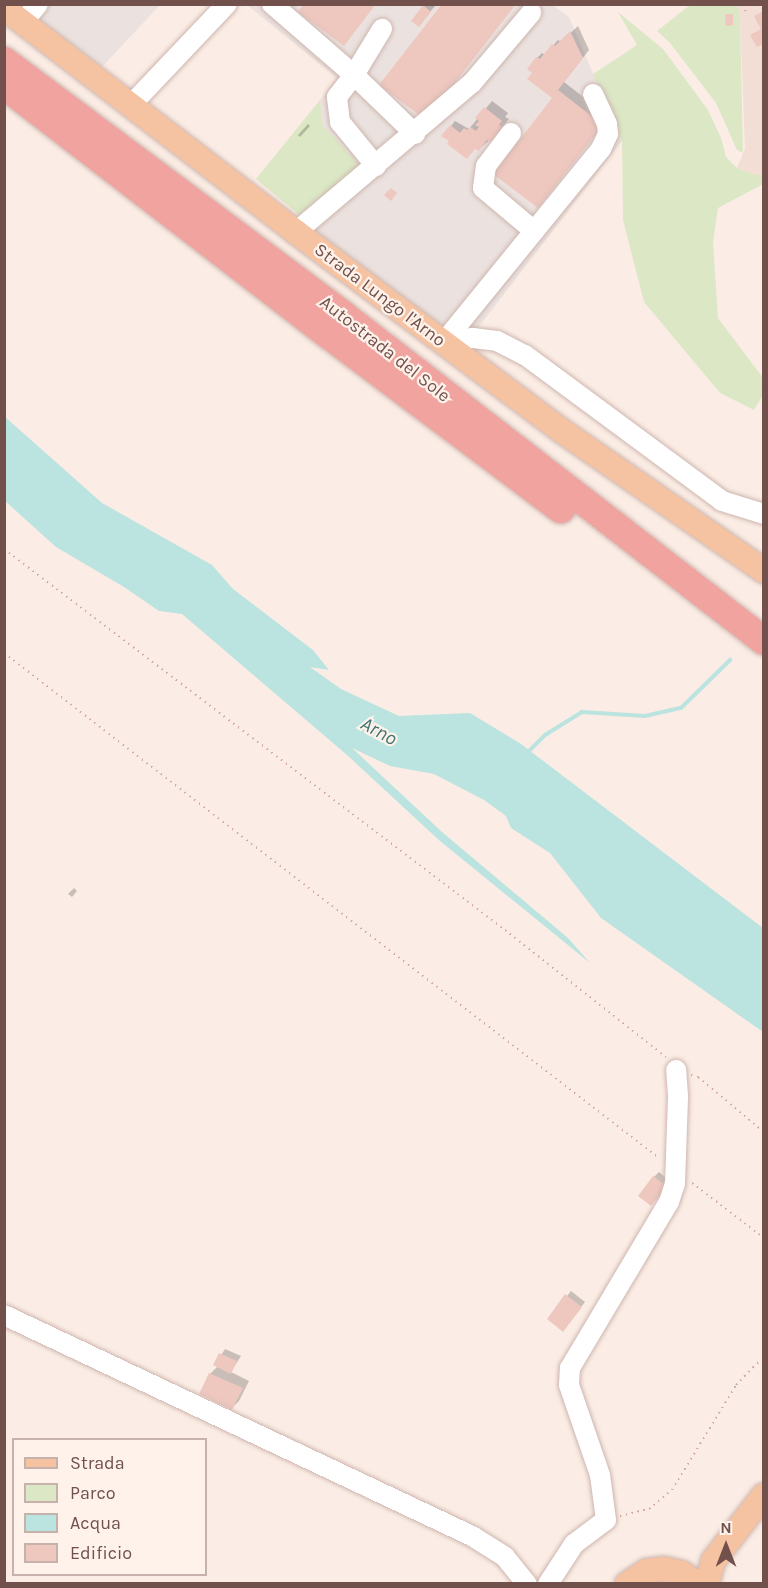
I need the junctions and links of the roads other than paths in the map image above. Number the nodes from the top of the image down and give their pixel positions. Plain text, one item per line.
1 (227, 4) edge
2 (272, 4) edge
3 (22, 11) edge
4 (531, 14) dead end
5 (382, 29) dead end
6 (4, 61) edge
7 (354, 75) junction
8 (4, 85) edge
9 (593, 94) dead end
10 (131, 105) junction
11 (511, 133) dead end
12 (415, 134) junction
13 (376, 166) junction
14 (534, 231) junction
15 (296, 232) junction
16 (444, 342) junction
17 (764, 514) edge
18 (764, 571) edge
19 (764, 640) edge
20 (764, 663) edge
21 (676, 1070) road end
22 (4, 1316) edge
23 (764, 1496) edge
24 (710, 1572) edge
25 (690, 1578) edge
26 (527, 1584) edge
27 (548, 1584) edge
28 (627, 1584) edge

1 - 10 street
2 - 7 street
3 - 10 main road, Strada Lungo l'Arno
4 - 12 street
5 - 7 street
6 - 19 highway, Autostrada del Sole
7 - 12 street
7 - 13 street
8 - 20 highway, Autostrada del Sole
9 - 14 street
10 - 15 main road, Strada Lungo l'Arno
11 - 14 street
12 - 13 street
13 - 15 street
14 - 16 street
15 - 16 main road, Strada Lungo l'Arno
16 - 17 street
16 - 18 main road, Strada Lungo l'Arno
21 - 27 street
22 - 26 street
23 - 24 main road
24 - 25 main road
25 - 28 main road

